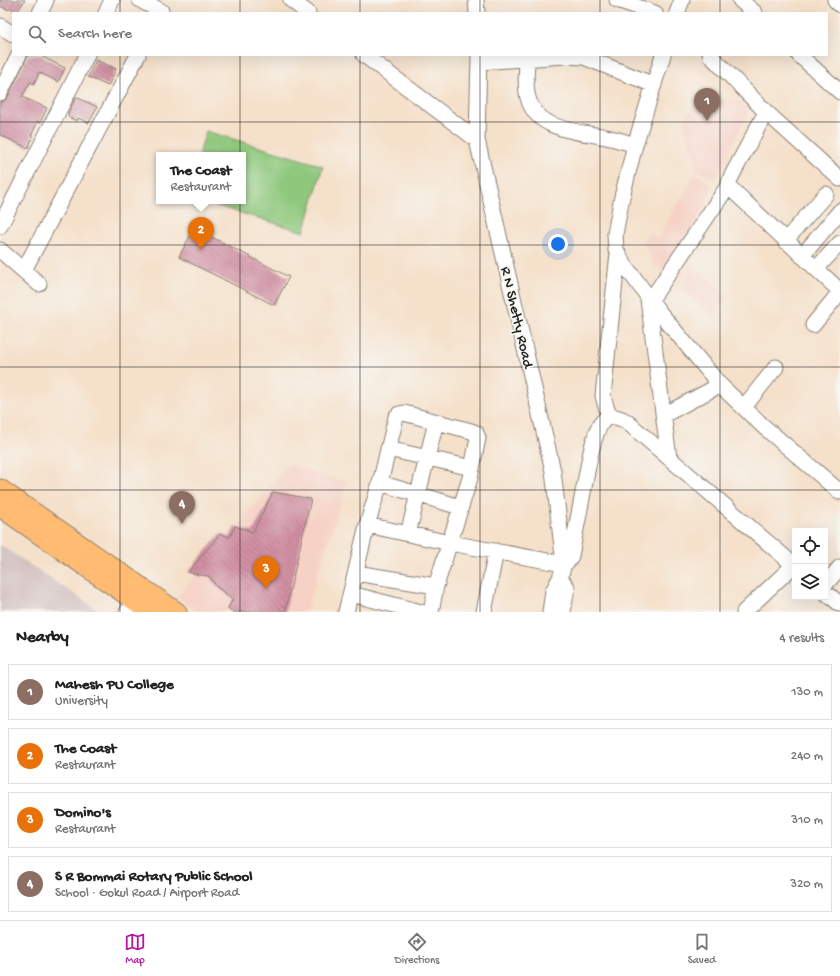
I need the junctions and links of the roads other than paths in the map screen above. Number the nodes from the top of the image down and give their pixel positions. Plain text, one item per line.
1 (46, 0) edge
2 (112, 0) edge
3 (140, 0) edge
4 (291, 0) edge
5 (476, 0) edge
6 (617, 0) edge
7 (682, 0) edge
8 (740, 0) edge
9 (760, 0) edge
10 (835, 0) edge
11 (840, 4) edge
12 (162, 8) edge
13 (40, 12) edge
14 (106, 12) edge
15 (307, 12) edge
16 (477, 12) edge
17 (652, 12) edge
18 (677, 12) edge
19 (754, 12) edge
20 (755, 12) edge
21 (0, 26) edge
22 (12, 33) edge
23 (18, 56) edge
24 (86, 56) edge
25 (137, 56) edge
26 (365, 56) edge
27 (663, 56) edge
28 (711, 56) edge
29 (800, 56) edge
30 (479, 58) edge
31 (527, 59) junction
32 (654, 85) junction
33 (840, 92) edge
34 (0, 93) edge
35 (766, 112) junction
36 (477, 140) junction
37 (635, 145) junction
38 (840, 179) edge
39 (728, 186) junction
40 (826, 194) dead end
41 (840, 211) edge
42 (0, 226) edge
43 (785, 241) junction
44 (840, 243) edge
45 (0, 250) edge
46 (618, 253) junction
47 (802, 256) junction
48 (24, 270) junction
49 (816, 270) junction
50 (39, 284) dead end
51 (838, 285) edge
52 (649, 298) junction
53 (812, 325) dead end
54 (776, 367) dead end
55 (720, 385) junction
56 (744, 407) junction
57 (664, 416) junction
58 (610, 417) junction
59 (436, 422) junction
60 (388, 449) junction
61 (427, 457) junction
62 (670, 458) junction
63 (472, 468) junction
64 (380, 483) junction
65 (0, 489) edge
66 (840, 492) edge
67 (418, 494) junction
68 (0, 507) edge
69 (460, 507) junction
70 (367, 525) junction
71 (408, 534) junction
72 (450, 543) junction
73 (496, 551) junction
74 (792, 564) edge
75 (840, 567) edge
76 (792, 568) edge
77 (562, 571) junction
78 (356, 573) junction
79 (828, 581) edge
80 (436, 586) junction
81 (351, 594) junction
82 (828, 594) edge
83 (135, 601) edge
84 (840, 604) edge
85 (151, 612) edge
86 (177, 612) edge
87 (346, 612) edge
88 (421, 612) edge
89 (431, 612) edge
90 (484, 612) edge
91 (550, 612) edge
92 (563, 612) edge
93 (744, 612) edge

1 - 13 street
2 - 14 street
3 - 12 street
4 - 15 street
5 - 16 street
6 - 17 street
7 - 18 street
8 - 19 street
9 - 20 street
10 - 11 street
21 - 22 street
23 - 34 street
24 - 42 street
25 - 48 street
26 - 36 street
27 - 32 street
28 - 35 street
29 - 33 street
30 - 31 street
30 - 36 street, R N Shetty Road
31 - 32 street
31 - 37 street
32 - 37 street
35 - 38 street
35 - 39 street
36 - 77 street, R N Shetty Road
37 - 46 street
39 - 43 street
39 - 52 street
40 - 43 street
41 - 47 street
43 - 47 street
44 - 49 street
45 - 48 street
46 - 52 street
46 - 58 street
47 - 49 street
48 - 50 street
49 - 51 street
51 - 53 street
52 - 55 street
52 - 57 street
54 - 56 street
55 - 56 street
55 - 57 street
56 - 66 street
57 - 62 street
58 - 62 street
58 - 77 street
59 - 60 street
59 - 61 street
59 - 63 street
60 - 61 street
60 - 64 street
61 - 63 street
61 - 67 street
62 - 74 street
63 - 69 street
64 - 67 street
64 - 70 street
65 - 83 main road
67 - 69 street
67 - 71 street
68 - 83 main road
69 - 72 street
70 - 71 street
70 - 78 street
71 - 72 street
72 - 73 street
72 - 80 street
73 - 77 street
73 - 90 street
75 - 79 street
76 - 93 street
77 - 91 street, R N Shetty Road
77 - 92 street, R N Shetty Road
78 - 80 street
78 - 81 street
80 - 89 street
81 - 87 street
81 - 88 street
82 - 84 street
83 - 85 main road
83 - 86 main road

